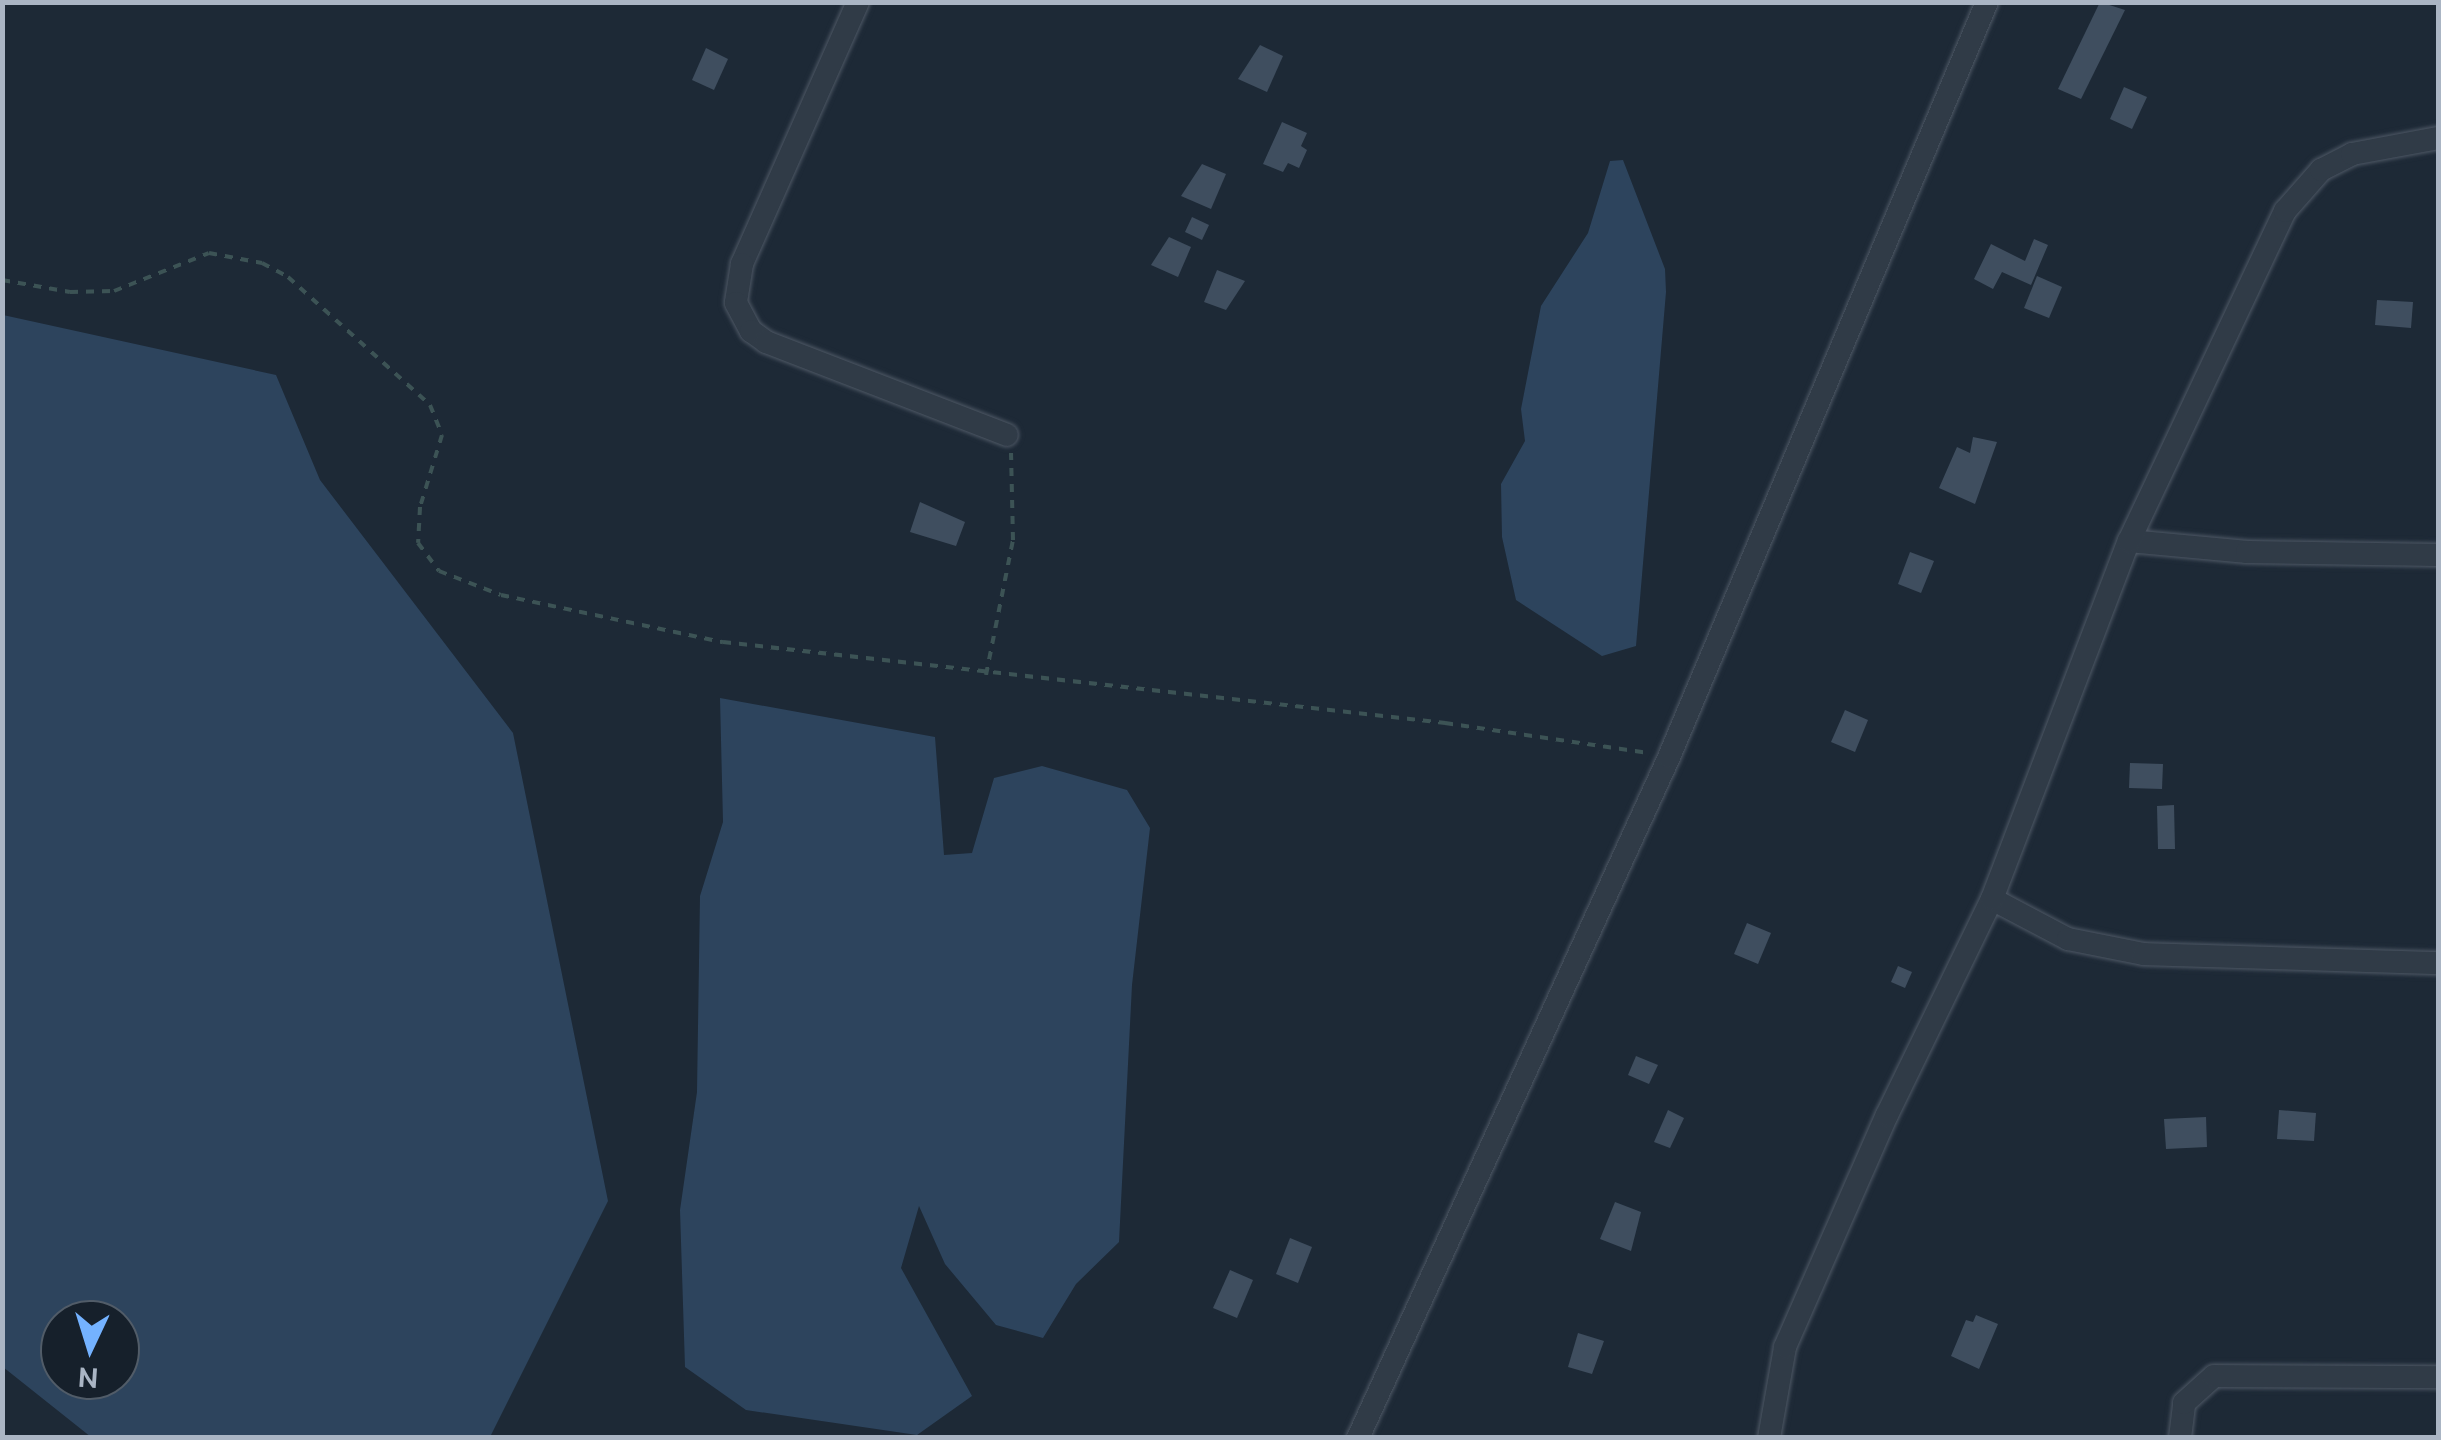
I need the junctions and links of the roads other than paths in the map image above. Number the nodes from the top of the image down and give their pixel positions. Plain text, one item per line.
1 (858, 2) edge
2 (1988, 2) edge
3 (2438, 138) edge
4 (1007, 435) road end
5 (2129, 541) junction
6 (2438, 554) edge
7 (1992, 900) junction
8 (2438, 963) edge
9 (2438, 1377) edge
10 (1358, 1438) edge
11 (1770, 1438) edge
12 (2180, 1438) edge

1 - 4 street
2 - 10 street
3 - 5 street
5 - 6 street
5 - 7 street
7 - 8 street
7 - 11 street
9 - 12 street

